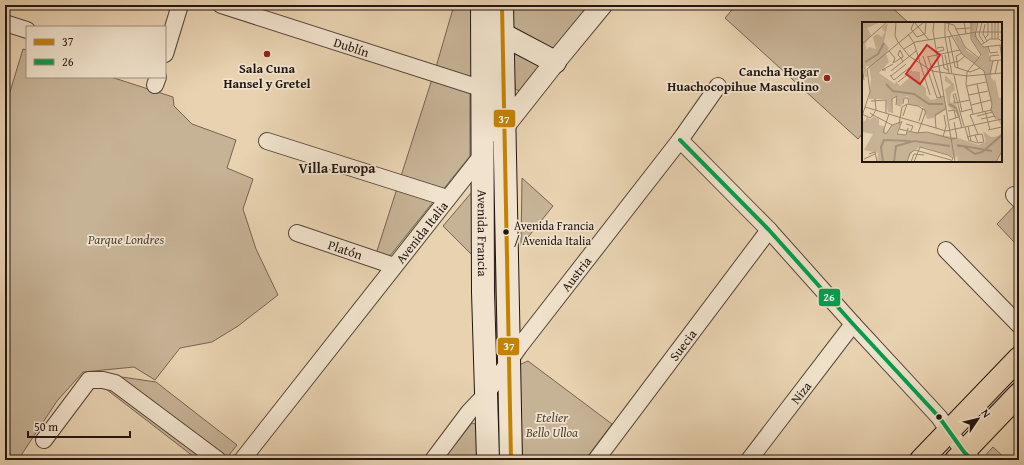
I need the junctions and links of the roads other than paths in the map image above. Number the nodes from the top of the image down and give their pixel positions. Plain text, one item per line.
1 (180, 5) edge
2 (221, 5) edge
3 (482, 5) edge
4 (502, 5) edge
5 (602, 5) edge
6 (5, 23) edge
7 (26, 30) edge
8 (502, 34) junction
9 (166, 51) edge
10 (555, 62) junction
11 (718, 86) dead end
12 (483, 89) junction
13 (504, 127) junction
14 (680, 140) junction
15 (268, 141) dead end
16 (482, 154) junction
17 (447, 198) junction
18 (769, 230) junction
19 (297, 233) dead end
20 (946, 250) dead end
21 (394, 266) junction
22 (853, 324) junction
23 (1019, 324) edge
24 (1019, 358) edge
25 (508, 363) junction
26 (487, 393) junction
27 (1019, 394) edge
28 (949, 430) junction
29 (44, 440) dead end
30 (964, 457) edge
31 (218, 460) edge
32 (242, 460) edge
33 (433, 460) edge
34 (488, 460) edge
35 (511, 460) edge
36 (596, 460) edge
37 (749, 460) edge
38 (921, 460) edge

1 - 9 street
2 - 12 street, Dublín
3 - 12 main road, Avenida Francia
4 - 8 main road, Avenida Francia
5 - 10 street, Avenida Italia
6 - 7 street
8 - 10 main road
8 - 13 main road, Avenida Francia
10 - 13 street, Avenida Italia
11 - 14 street, Austria
12 - 16 main road, Avenida Francia
13 - 16 street, Avenida Italia
13 - 25 main road, Avenida Francia
14 - 18 street
14 - 25 street, Austria
15 - 17 street
16 - 17 street, Avenida Italia
16 - 26 main road, Avenida Francia
17 - 21 street, Avenida Italia
18 - 22 street
18 - 36 street, Suecia
19 - 21 street, Platón
20 - 23 street
21 - 32 street, Avenida Italia
22 - 28 street
22 - 37 street, Niza
24 - 28 main road
25 - 26 street, Austria
25 - 35 main road, Avenida Francia
26 - 33 street, Austria
26 - 34 main road, Avenida Francia
27 - 30 main road
28 - 30 street
28 - 38 main road
29 - 31 street

